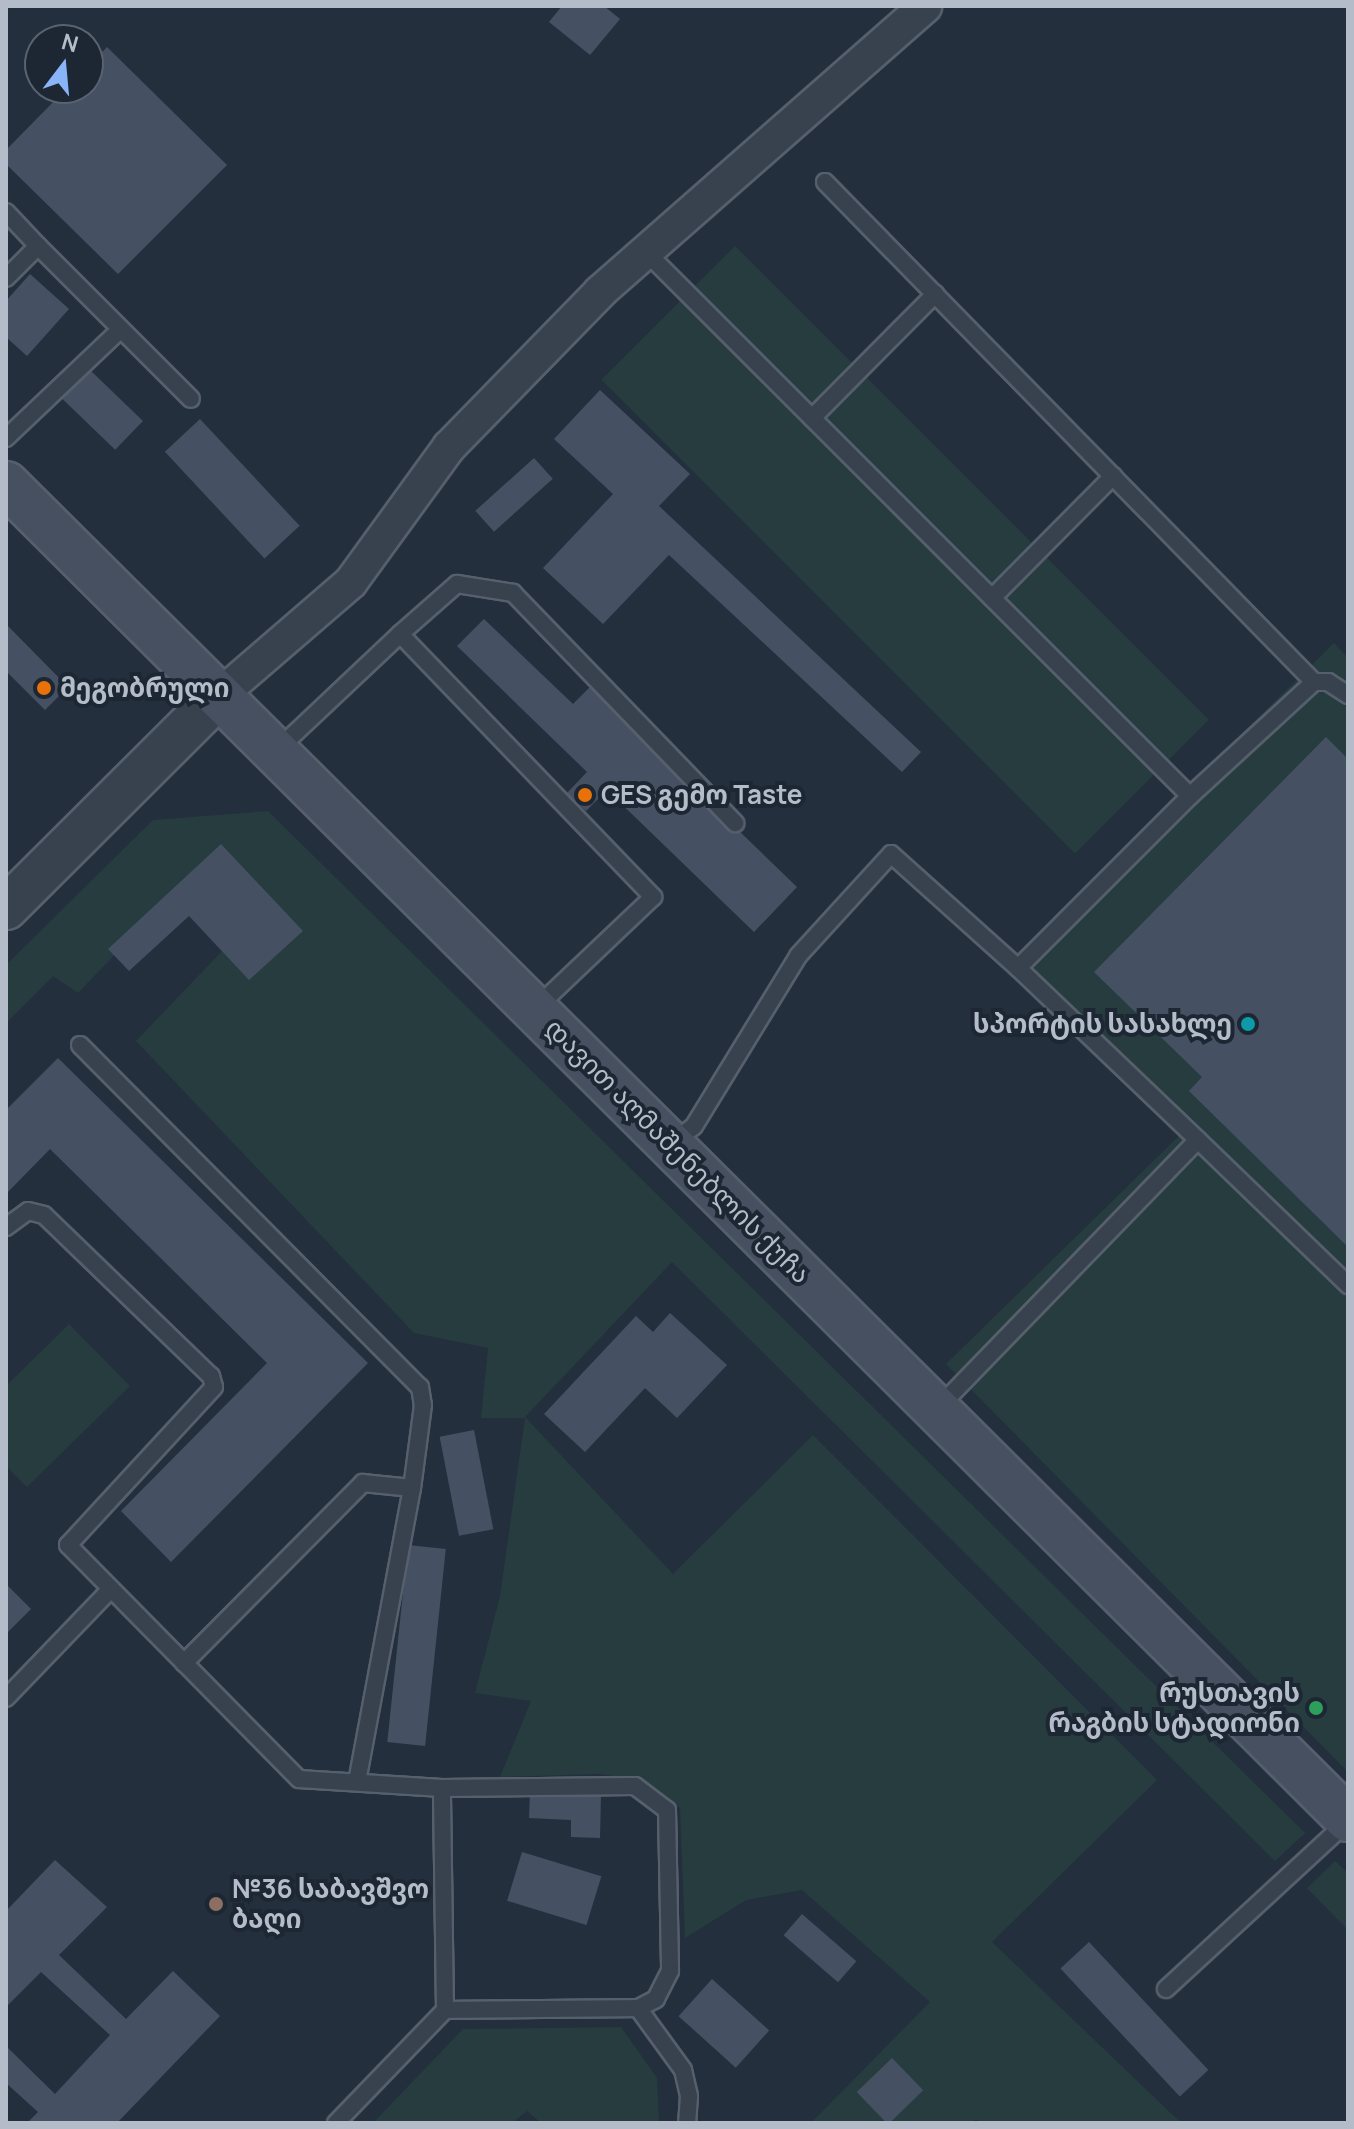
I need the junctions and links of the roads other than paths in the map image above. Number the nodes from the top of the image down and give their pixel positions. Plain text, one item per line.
1 (925, 6) edge
2 (825, 182) dead end
3 (6, 212) edge
4 (38, 246) junction
5 (645, 251) junction
6 (6, 278) edge
7 (935, 294) junction
8 (121, 329) junction
9 (191, 399) dead end
10 (812, 418) junction
11 (6, 438) edge
12 (1113, 476) junction
13 (6, 484) edge
14 (992, 598) junction
15 (400, 634) junction
16 (1314, 682) junction
17 (1348, 695) edge
18 (219, 696) junction
19 (275, 752) junction
20 (1190, 796) junction
21 (735, 823) dead end
22 (6, 908) edge
23 (1018, 968) junction
24 (535, 1009) junction
25 (80, 1045) dead end
26 (1198, 1140) junction
27 (670, 1144) junction
28 (6, 1227) edge
29 (1348, 1285) edge
30 (938, 1408) junction
31 (412, 1488) junction
32 (111, 1589) junction
33 (184, 1663) junction
34 (6, 1698) edge
35 (357, 1782) junction
36 (442, 1788) junction
37 (1348, 1820) edge
38 (1166, 1989) dead end
39 (638, 2008) junction
40 (445, 2010) junction
41 (336, 2123) edge
42 (687, 2123) edge

1 - 5 street
2 - 7 lane
3 - 4 lane
4 - 6 lane
4 - 8 lane
5 - 10 lane
5 - 18 street
7 - 10 lane
7 - 12 lane
8 - 9 lane
8 - 11 lane
10 - 14 lane
12 - 14 lane
12 - 16 lane
13 - 18 main road, დავით აღმაშენებლის ქუჩა
14 - 20 lane
15 - 19 lane
15 - 21 lane
15 - 24 lane
16 - 17 lane
16 - 20 lane
18 - 19 main road, დავით აღმაშენებლის ქუჩა
18 - 22 street
19 - 24 main road, დავით აღმაშენებლის ქუჩა
20 - 23 lane
23 - 26 lane
23 - 27 lane
24 - 27 main road, დავით აღმაშენებლის ქუჩა
25 - 31 lane
26 - 29 lane
26 - 30 lane
27 - 30 main road, დავით აღმაშენებლის ქუჩა
28 - 32 lane
30 - 37 main road, დავით აღმაშენებლის ქუჩა
31 - 33 lane
31 - 35 lane
32 - 33 lane
32 - 34 lane
33 - 35 lane
35 - 36 lane
36 - 39 lane
36 - 40 lane
37 - 38 lane
39 - 40 lane
39 - 42 lane
40 - 41 lane

